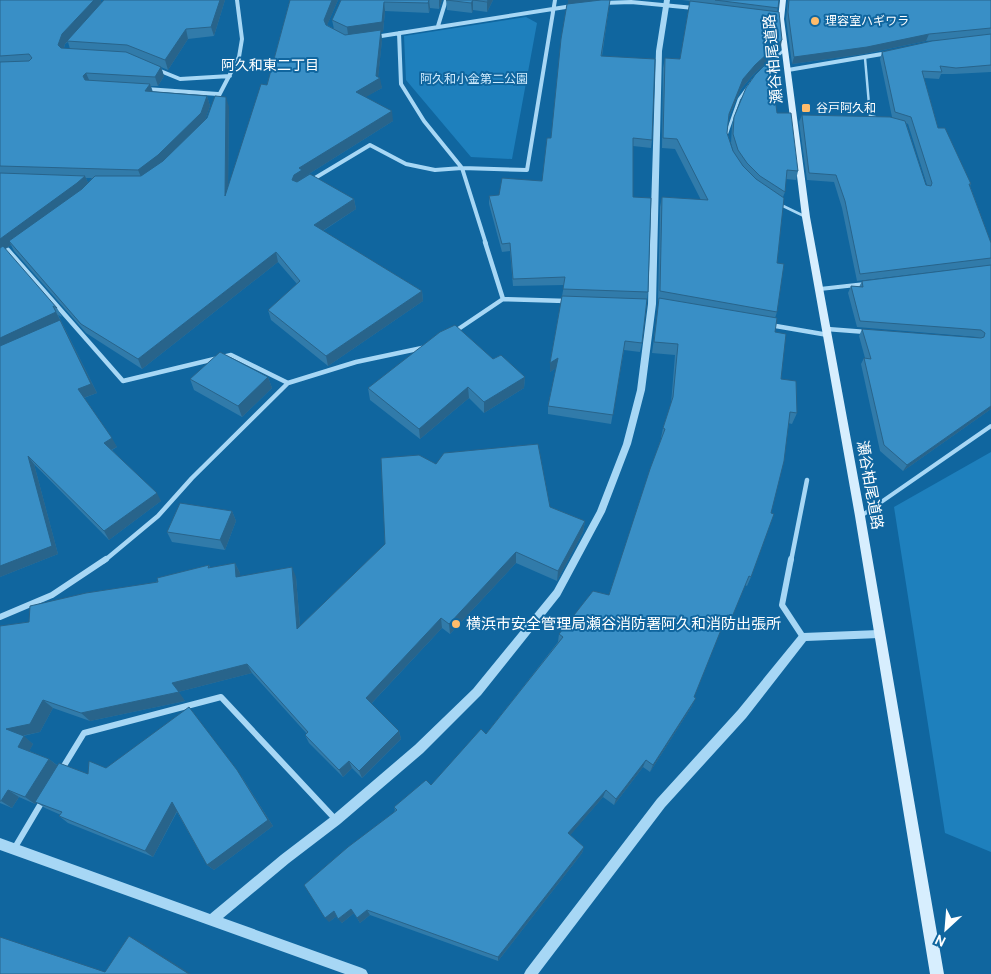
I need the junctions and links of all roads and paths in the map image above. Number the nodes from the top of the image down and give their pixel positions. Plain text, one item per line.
1 (237, 0) edge
2 (446, 0) edge
3 (556, 0) edge
4 (783, 0) edge
5 (666, 2) edge
6 (601, 3) edge
7 (582, 5) edge
8 (553, 8) junction
9 (698, 9) edge
10 (772, 18) edge
11 (781, 19) junction
12 (438, 26) junction
13 (398, 33) junction
14 (373, 38) edge
15 (784, 49) junction
16 (892, 53) edge
17 (865, 58) junction
18 (765, 68) edge
19 (155, 69) edge
20 (788, 70) junction
21 (759, 74) edge
22 (230, 76) junction
23 (139, 89) edge
24 (218, 94) junction
25 (212, 109) edge
26 (879, 118) edge
27 (726, 138) edge
28 (462, 168) junction
29 (306, 183) edge
30 (776, 203) edge
31 (806, 217) junction
32 (16, 245) edge
33 (867, 283) edge
34 (820, 289) junction
35 (503, 299) junction
36 (570, 301) edge
37 (71, 322) junction
38 (763, 324) edge
39 (62, 326) edge
40 (828, 332) junction
41 (877, 333) edge
42 (452, 334) edge
43 (426, 346) edge
44 (288, 383) junction
45 (991, 426) edge
46 (807, 480) dead end
47 (860, 516) junction
48 (0, 616) edge
49 (879, 634) junction
50 (803, 637) junction
51 (59, 774) edge
52 (49, 791) edge
53 (336, 820) junction
54 (0, 844) edge
55 (14, 849) junction
56 (213, 919) junction
57 (362, 974) edge
58 (530, 974) edge
59 (937, 974) edge

1 - 22 street
2 - 12 street
3 - 8 street
4 - 11 main road, 瀬谷柏尾道路
5 - 6 street
5 - 9 street
5 - 53 street
7 - 8 street
8 - 12 street
8 - 28 street
10 - 11 street
11 - 15 main road, 瀬谷柏尾道路
12 - 13 street
13 - 14 street
13 - 28 street
15 - 18 lane
15 - 20 main road, 瀬谷柏尾道路
16 - 17 street
17 - 20 street
17 - 26 lane
19 - 22 street
20 - 31 main road, 瀬谷柏尾道路
21 - 27 lane
22 - 24 street
23 - 24 street
24 - 25 street
28 - 29 street
28 - 35 street
30 - 31 lane
31 - 34 main road, 瀬谷柏尾道路
32 - 37 street
33 - 34 lane
34 - 40 main road, 瀬谷柏尾道路
35 - 36 street
35 - 42 street
37 - 39 street
37 - 44 street
38 - 40 street
40 - 41 street
40 - 47 main road, 瀬谷柏尾道路
43 - 44 street
44 - 48 street
45 - 47 lane
46 - 50 street
47 - 49 main road, 瀬谷柏尾道路
49 - 50 street
49 - 59 main road, 瀬谷柏尾道路
50 - 58 street
51 - 53 street
52 - 55 street
53 - 56 street
54 - 55 street
55 - 56 street
56 - 57 street

